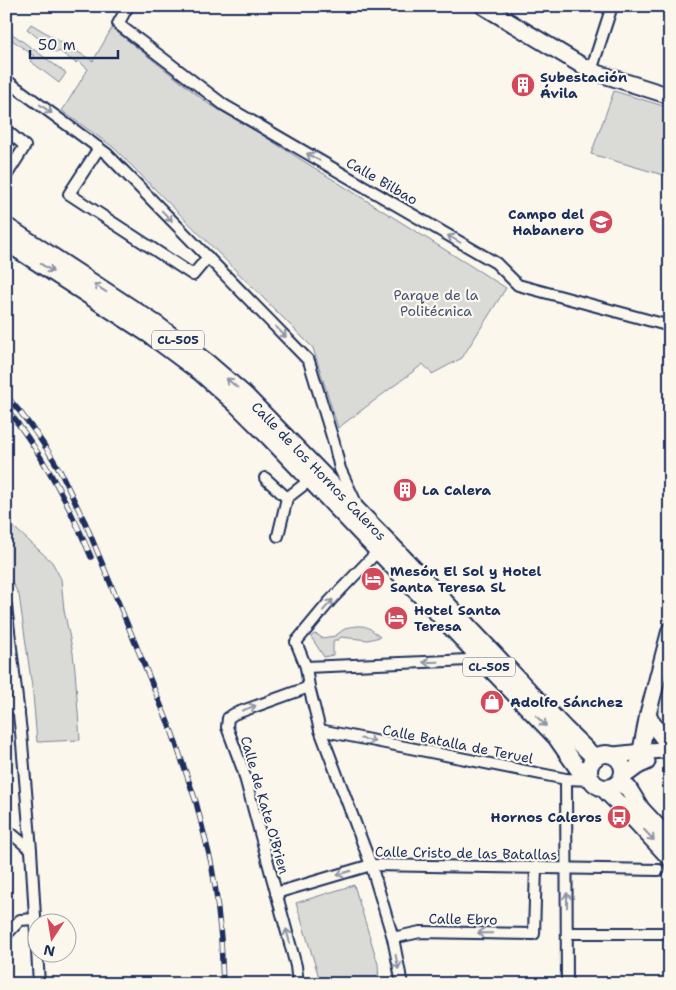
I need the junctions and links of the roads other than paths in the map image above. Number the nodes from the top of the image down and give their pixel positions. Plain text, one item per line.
1 (128, 6) edge
2 (483, 6) edge
3 (612, 6) edge
4 (591, 71) junction
5 (6, 80) edge
6 (670, 96) edge
7 (6, 130) edge
8 (99, 148) junction
9 (6, 176) edge
10 (6, 226) edge
11 (6, 242) edge
12 (208, 257) junction
13 (670, 326) edge
14 (340, 469) junction
15 (265, 478) dead end
16 (320, 484) junction
17 (287, 498) junction
18 (361, 515) junction
19 (278, 536) dead end
20 (378, 551) junction
21 (6, 606) edge
22 (670, 630) edge
23 (478, 656) junction
24 (306, 667) junction
25 (309, 687) junction
26 (6, 701) edge
27 (20, 712) junction
28 (648, 714) junction
29 (320, 730) junction
30 (670, 748) edge
31 (614, 755) junction
32 (595, 758) junction
33 (640, 759) junction
34 (566, 779) junction
35 (621, 780) junction
36 (594, 781) junction
37 (6, 829) edge
38 (670, 840) edge
39 (31, 850) junction
40 (664, 864) edge
41 (371, 865) junction
42 (536, 867) junction
43 (566, 868) junction
44 (276, 893) junction
45 (35, 912) edge
46 (28, 919) edge
47 (567, 933) junction
48 (670, 933) edge
49 (6, 935) edge
50 (393, 938) junction
51 (38, 962) edge
52 (39, 984) edge
53 (298, 984) edge
54 (402, 984) edge
55 (567, 984) edge

13 -> 1 street, Calle Bilbao
2 - 4 street
3 - 4 street
4 - 6 street
5 -> 8 street
7 - 9 street
8 -> 12 street
8 - 12 street
16 -> 10 main road, Calle de los Hornos Caleros / CL-505
11 -> 16 main road, Calle de los Hornos Caleros / CL-505
12 -> 14 street
14 - 16 street
14 - 18 street
15 - 17 street
16 - 17 street, Calle de los Hornos Caleros
16 - 18 main road, Calle de los Hornos Caleros / CL-505
16 - 20 main road, Calle de los Hornos Caleros / CL-505
17 - 19 street
18 - 32 main road, Calle de los Hornos Caleros / CL-505
20 - 23 main road, Calle de los Hornos Caleros / CL-505
24 -> 20 street
21 - 27 street
22 - 28 street
23 -> 24 street
23 -> 36 main road, Calle de los Hornos Caleros / CL-505
24 - 25 street
25 - 29 street
44 -> 25 street, Calle de Kate O'Brien
26 - 27 street
27 - 39 street
28 - 30 street
28 - 33 street
29 -> 34 street, Calle Batalla de Teruel
29 - 41 street
30 - 33 street
31 - 32 main road
31 - 33 street
31 - 35 main road
32 - 36 main road
33 - 35 street
34 - 36 street, Calle Batalla de Teruel
34 - 43 street
35 - 36 main road
35 - 38 main road
36 -> 40 main road, Calle de los Hornos Caleros / CL-505
37 - 39 street
39 - 45 street
40 - 43 street, Calle Cristo de las Batallas
41 - 42 street, Calle Cristo de las Batallas
41 -> 44 street, Calle Cristo de las Batallas
41 - 50 street
42 - 43 street, Calle Cristo de las Batallas
42 -> 50 street, Calle Ebro
47 -> 43 street
53 -> 44 street, Calle de Kate O'Brien
46 - 49 street
47 - 48 street
47 - 55 street
50 -> 54 street
51 - 52 street

